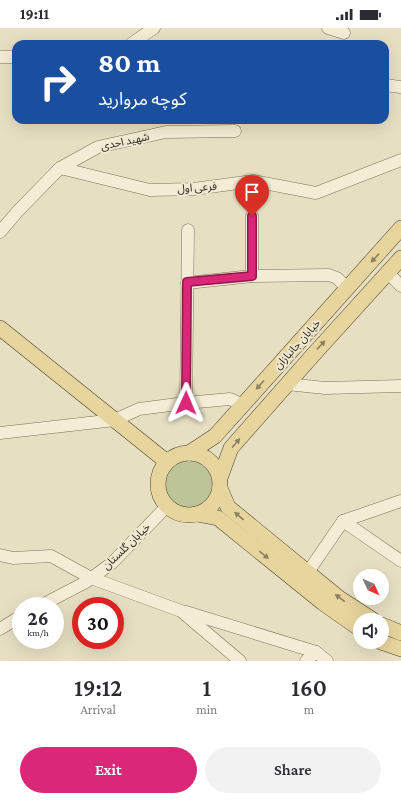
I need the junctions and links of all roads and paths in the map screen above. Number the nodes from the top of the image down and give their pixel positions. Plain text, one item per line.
1 (328, 28) edge
2 (151, 29) edge
3 (344, 34) dead end
4 (136, 40) edge
5 (12, 56) edge
6 (0, 57) edge
7 (389, 86) edge
8 (401, 87) edge
9 (236, 131) dead end
10 (401, 160) edge
11 (60, 168) junction
12 (252, 216) dead end
13 (401, 228) edge
14 (188, 230) dead end
15 (0, 232) edge
16 (401, 258) edge
17 (388, 273) junction
18 (252, 276) junction
19 (187, 282) junction
20 (401, 286) edge
21 (347, 288) junction
22 (0, 328) edge
23 (287, 384) junction
24 (401, 386) edge
25 (186, 403) junction
26 (243, 405) junction
27 (115, 420) junction
28 (0, 433) edge
29 (189, 453) junction
30 (167, 462) junction
31 (220, 483) junction
32 (401, 501) edge
33 (167, 506) junction
34 (197, 514) junction
35 (343, 521) junction
36 (0, 555) edge
37 (401, 561) edge
38 (308, 572) junction
39 (92, 578) junction
40 (57, 597) edge
41 (182, 610) junction
42 (362, 613) edge
43 (12, 622) edge
44 (353, 624) edge
45 (389, 628) edge
46 (0, 629) edge
47 (401, 633) edge
48 (389, 645) edge
49 (401, 649) edge
50 (316, 652) junction
51 (240, 661) edge
52 (306, 661) edge
53 (327, 661) edge

1 - 3 street
2 - 4 street
5 - 6 street
7 - 8 street
9 - 11 street, شهید احدی
10 - 11 street, فرعی اول
11 - 15 street, شهید احدی
12 - 18 street
13 -> 21 main road, خیابان جانبازان
14 - 19 street
16 - 17 main road, خیابان جانبازان
17 - 20 street
23 -> 17 main road, خیابان جانبازان
18 - 19 street
18 - 21 street
19 - 25 street
21 -> 26 main road, خیابان جانبازان
22 - 27 main road
23 - 24 street
31 -> 23 main road, خیابان جانبازان
25 - 26 street
25 - 27 street
26 - 29 main road, خیابان جانبازان
27 - 28 street
27 - 30 main road
29 - 30 main road
29 - 31 main road
30 - 33 main road
31 - 34 main road
38 -> 31 main road
32 - 35 street
33 - 34 main road
33 - 39 street, خیابان گلستان
34 -> 44 main road
35 - 37 street
35 - 38 street
36 - 39 street
42 -> 38 main road
39 - 40 street, خیابان گلستان
39 - 41 street
41 - 50 street
41 - 51 street
43 - 46 street
45 - 47 main road
48 - 49 main road
50 - 52 street
50 - 53 street

